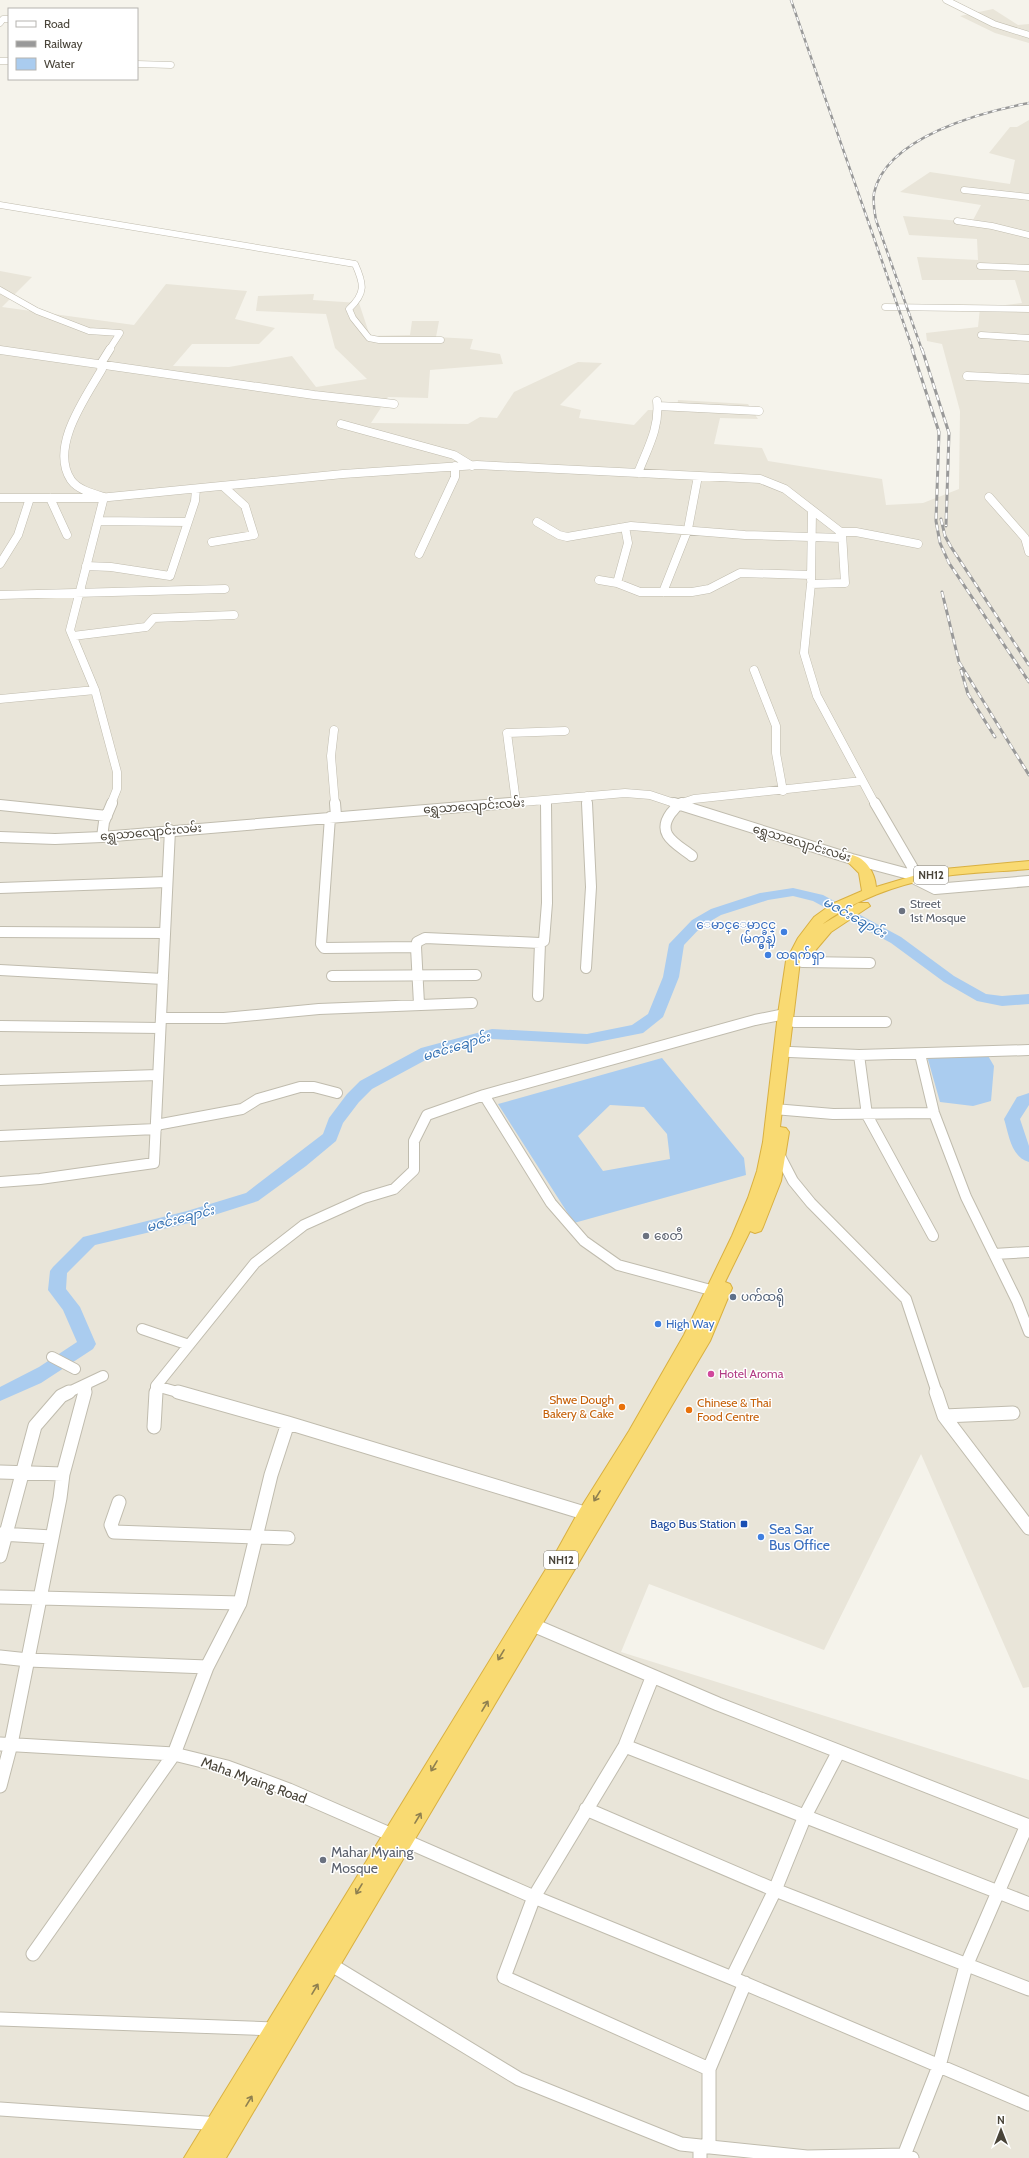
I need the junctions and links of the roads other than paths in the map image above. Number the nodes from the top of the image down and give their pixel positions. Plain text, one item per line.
1 (946, 0) edge
2 (1029, 35) edge
3 (138, 64) edge
4 (171, 65) dead end
5 (964, 190) dead end
6 (1029, 196) edge
7 (0, 205) edge
8 (956, 221) dead end
9 (1029, 235) edge
10 (980, 266) dead end
11 (1029, 268) edge
12 (0, 290) edge
13 (885, 307) dead end
14 (1029, 309) edge
15 (981, 335) dead end
16 (1029, 338) edge
17 (441, 340) dead end
18 (0, 350) edge
19 (100, 365) junction
20 (967, 376) dead end
21 (1029, 379) edge
22 (394, 404) dead end
23 (759, 412) dead end
24 (341, 424) dead end
25 (455, 466) junction
26 (472, 466) junction
27 (638, 473) junction
28 (698, 476) junction
29 (224, 487) junction
30 (196, 489) junction
31 (104, 497) junction
32 (989, 497) dead end
33 (0, 498) edge
34 (30, 498) junction
35 (50, 498) junction
36 (812, 512) junction
37 (98, 521) junction
38 (187, 522) junction
39 (538, 522) dead end
40 (625, 527) junction
41 (688, 530) junction
42 (67, 535) dead end
43 (841, 535) junction
44 (812, 538) junction
45 (212, 542) dead end
46 (918, 544) dead end
47 (1029, 552) edge
48 (419, 554) dead end
49 (0, 564) edge
50 (86, 566) junction
51 (811, 575) junction
52 (599, 580) dead end
53 (617, 583) junction
54 (811, 584) junction
55 (225, 589) dead end
56 (662, 592) junction
57 (79, 594) junction
58 (0, 595) edge
59 (234, 615) dead end
60 (72, 636) junction
61 (754, 670) dead end
62 (95, 690) junction
63 (0, 699) edge
64 (334, 730) dead end
65 (565, 731) dead end
66 (862, 781) junction
67 (783, 791) junction
68 (587, 796) junction
69 (546, 800) junction
70 (516, 802) junction
71 (678, 804) junction
72 (0, 805) edge
73 (107, 816) junction
74 (333, 816) junction
75 (170, 830) junction
76 (102, 837) junction
77 (0, 838) edge
78 (692, 856) dead end
79 (852, 859) junction
80 (1029, 865) edge
81 (1029, 870) edge
82 (922, 879) junction
83 (1029, 881) edge
84 (167, 882) junction
85 (0, 888) edge
86 (869, 893) junction
87 (842, 910) junction
88 (825, 923) junction
89 (0, 932) edge
90 (165, 933) junction
91 (540, 943) junction
92 (416, 947) junction
93 (802, 962) junction
94 (870, 964) dead end
95 (586, 968) dead end
96 (0, 970) edge
97 (476, 975) dead end
98 (332, 976) dead end
99 (417, 976) junction
100 (163, 979) junction
101 (538, 996) dead end
102 (419, 1004) junction
103 (472, 1004) dead end
104 (790, 1018) junction
105 (886, 1022) dead end
106 (161, 1023) junction
107 (0, 1026) edge
108 (1029, 1050) edge
109 (790, 1052) junction
110 (920, 1054) junction
111 (859, 1055) junction
112 (158, 1075) junction
113 (0, 1080) edge
114 (337, 1093) dead end
115 (484, 1095) junction
116 (779, 1110) junction
117 (934, 1113) junction
118 (866, 1115) junction
119 (156, 1127) junction
120 (0, 1136) edge
121 (780, 1156) junction
122 (0, 1182) edge
123 (933, 1236) dead end
124 (1029, 1252) edge
125 (994, 1254) junction
126 (717, 1292) junction
127 (142, 1329) dead end
128 (1029, 1332) edge
129 (189, 1345) junction
130 (52, 1357) dead end
131 (75, 1369) dead end
132 (103, 1376) dead end
133 (87, 1384) junction
134 (156, 1386) junction
135 (1013, 1413) dead end
136 (944, 1416) junction
137 (288, 1423) junction
138 (154, 1427) dead end
139 (0, 1472) edge
140 (22, 1473) junction
141 (62, 1474) junction
142 (119, 1502) dead end
143 (592, 1516) junction
144 (1029, 1528) edge
145 (3, 1534) edge
146 (52, 1537) junction
147 (255, 1538) junction
148 (288, 1538) dead end
149 (0, 1556) edge
150 (0, 1597) edge
151 (39, 1598) junction
152 (240, 1603) junction
153 (533, 1625) junction
154 (0, 1657) edge
155 (28, 1660) junction
156 (207, 1667) junction
157 (652, 1678) junction
158 (5, 1744) edge
159 (625, 1746) junction
160 (838, 1752) junction
161 (174, 1754) junction
162 (0, 1786) edge
163 (586, 1809) junction
164 (805, 1816) junction
165 (1028, 1825) edge
166 (398, 1838) junction
167 (775, 1890) junction
168 (998, 1891) junction
169 (534, 1897) junction
170 (1029, 1904) edge
171 (33, 1954) dead end
172 (330, 1964) junction
173 (966, 1966) junction
174 (739, 1981) junction
175 (1029, 1989) edge
176 (0, 2019) edge
177 (274, 2029) junction
178 (939, 2066) junction
179 (709, 2069) junction
180 (1029, 2104) edge
181 (0, 2109) edge
182 (225, 2125) junction
183 (703, 2150) edge
184 (906, 2157) edge
185 (195, 2158) edge
186 (214, 2158) edge

1 - 2 street
3 - 4 street
5 - 6 street
7 - 17 street
8 - 9 street
10 - 11 street
12 - 19 street
13 - 14 street
15 - 16 street
18 - 19 street
19 - 22 street
19 - 31 street
20 - 21 street
23 - 27 street
24 - 26 street
25 - 26 street
25 - 29 street
25 - 48 street
26 - 27 street
27 - 28 street
28 - 36 street
28 - 41 street
29 - 30 street
29 - 45 street
30 - 31 street
30 - 38 street
31 - 35 street
31 - 37 street
32 - 47 street
33 - 34 street
34 - 35 street
34 - 49 street
35 - 42 street
36 - 43 street
36 - 44 street
37 - 38 street
37 - 50 street
38 - 50 street
39 - 40 street
40 - 41 street
40 - 53 street
41 - 44 street
41 - 56 street
43 - 44 street
43 - 46 street
43 - 54 street
44 - 51 street
50 - 57 street
51 - 54 street
51 - 56 street
52 - 53 street
53 - 56 street
54 - 66 street
55 - 57 street
57 - 58 street
57 - 60 street
59 - 60 street
60 - 62 street
61 - 67 street
62 - 63 street
62 - 73 street
64 - 74 street
65 - 70 street
66 - 67 street
66 - 82 street
67 - 71 street
68 - 69 street, ရွှေသာလျောင်းလမ်း
68 - 71 street, ရွှေသာလျောင်းလမ်း
68 - 95 street
69 - 70 street, ရွှေသာလျောင်းလမ်း
69 - 91 street
70 - 74 street, ရွှေသာလျောင်းလမ်း
71 - 78 street
71 - 79 street, ရွှေသာလျောင်းလမ်း
72 - 73 street
73 - 76 street
74 - 75 street, ရွှေသာလျောင်းလမ်း
74 - 92 street
75 - 76 street, ရွှေသာလျောင်းလမ်း
75 - 84 street
76 - 77 street, ရွှေသာလျောင်းလမ်း
79 - 82 street, ရွှေသာလျောင်းလမ်း
79 - 86 highway
80 - 82 highway, NH12
81 - 82 highway, NH12
82 - 83 street, ရွှေသာလျောင်းလမ်း
82 - 86 highway, NH12
82 - 87 highway, NH12
84 - 85 street
84 - 90 street
86 - 87 highway, NH12
87 - 88 highway, NH12
88 - 93 highway, NH12
88 - 104 highway, NH12
89 - 90 street
90 - 100 street
91 - 92 street
91 - 101 street
92 - 99 street
93 - 94 street
93 - 104 highway, NH12
96 - 100 street
97 - 99 street
98 - 99 street
99 - 102 street
100 - 106 street
102 - 103 street
102 - 106 street
104 - 105 street
104 - 109 highway, NH12
104 - 115 street
104 - 116 highway, NH12
106 - 107 street
106 - 112 street
108 - 110 street
109 - 111 street
109 - 116 highway, NH12
110 - 111 street
110 - 117 street
111 - 118 street
112 - 113 street
112 - 119 street
114 - 119 street
115 - 126 street
115 - 129 street
116 - 118 street
116 - 121 highway, NH12
116 - 126 highway, NH12
117 - 118 street
117 - 125 street
118 - 123 street
119 - 120 street
119 - 122 street
121 - 126 highway, NH12
121 - 136 street
124 - 125 street
125 - 128 street
126 - 143 highway, NH12
127 - 129 street
129 - 134 street
130 - 131 street
132 - 133 street
133 - 140 street
133 - 141 street
134 - 137 street
134 - 138 street
135 - 136 street
136 - 144 street
137 - 143 street
137 - 147 street
139 - 140 street
140 - 141 street
140 - 145 street
141 - 146 street
142 - 147 street
143 - 153 highway, NH12
143 -> 166 highway, NH12
145 - 146 street
145 - 149 street
146 - 151 street
147 - 148 street
147 - 152 street
150 - 151 street
151 - 152 street
151 - 155 street
152 - 156 street
153 - 157 street
166 -> 153 highway, NH12
154 - 155 street
155 - 156 street
155 - 158 street
156 - 161 street
157 - 159 street
157 - 160 street
158 - 161 street, Maha Myaing Road
158 - 162 street
159 - 163 street
159 - 164 street
160 - 164 street
160 - 165 street
161 - 166 street, Maha Myaing Road
161 - 171 street
163 - 167 street
163 - 169 street
164 - 167 street
164 - 168 street
165 - 168 street
166 - 169 street, Maha Myaing Road
166 - 172 highway, NH12
166 -> 177 highway, NH12
167 - 173 street
167 - 174 street
168 - 170 street
168 - 173 street
169 - 174 street, Maha Myaing Road
169 - 179 street
182 -> 172 highway, NH12
172 - 183 street
173 - 175 street
173 - 178 street
174 - 178 street, Maha Myaing Road
174 - 179 street
176 - 177 street
177 - 182 highway, NH12
178 - 180 street, Maha Myaing Road
178 - 184 street
179 - 183 street
181 - 182 street
182 - 185 highway, NH12
182 - 186 highway, NH12
183 - 184 street

